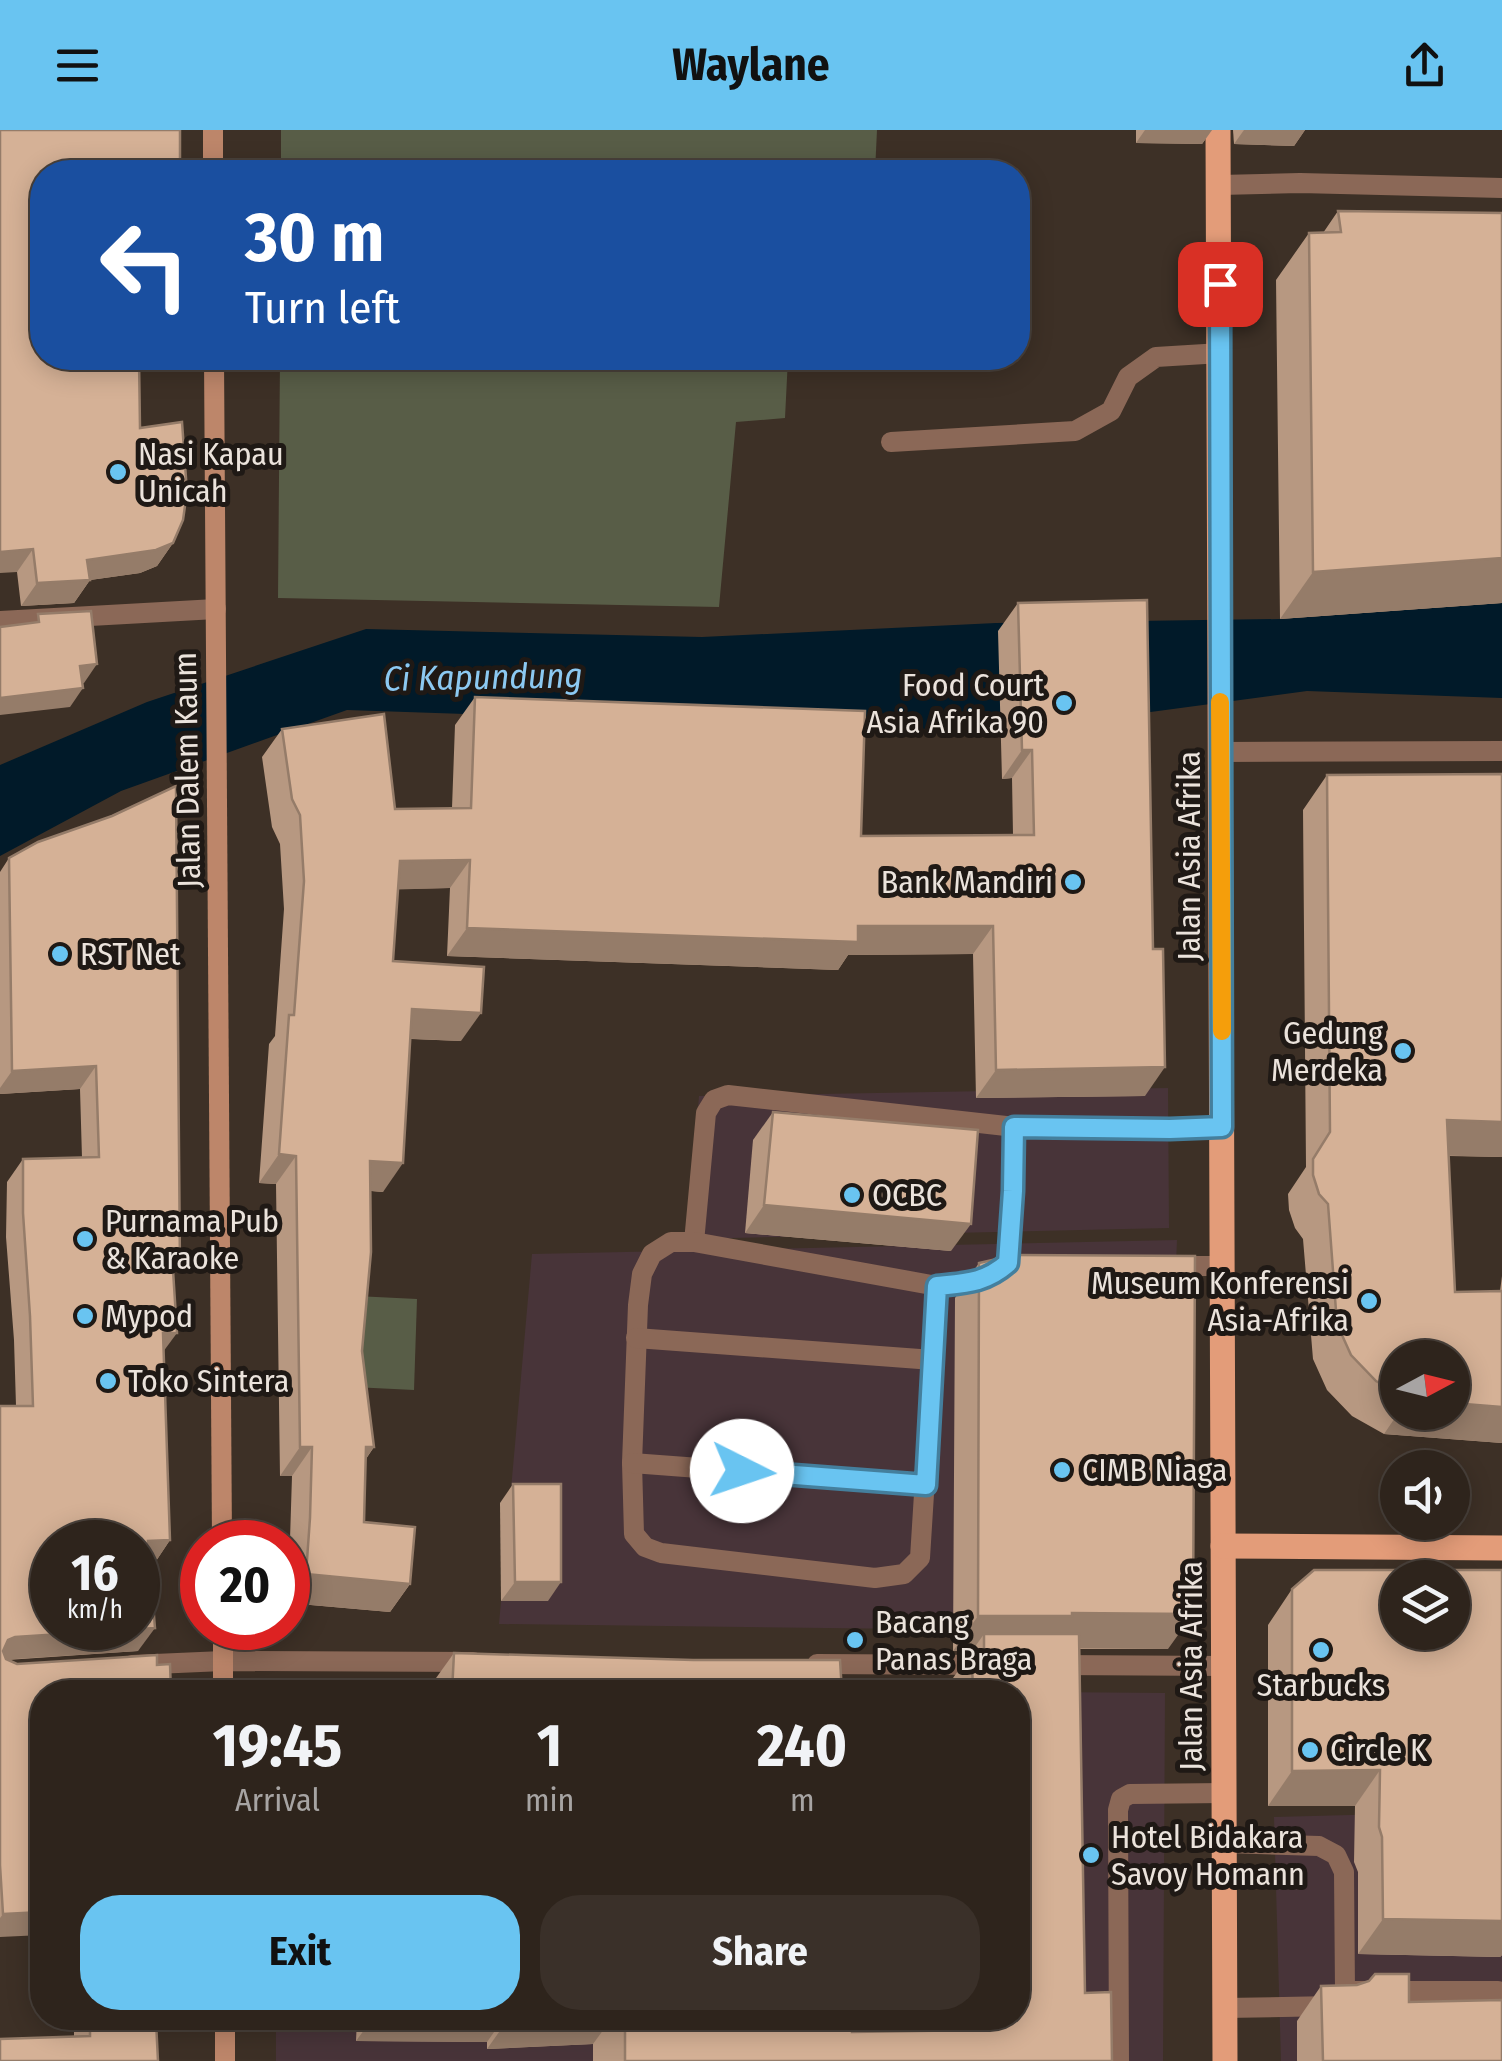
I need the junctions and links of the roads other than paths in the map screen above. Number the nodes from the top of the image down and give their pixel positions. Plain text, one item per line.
1 (213, 130) edge
2 (1218, 130) edge
3 (213, 160) edge
4 (1220, 185) junction
5 (1502, 188) edge
6 (1220, 353) junction
7 (214, 370) edge
8 (891, 442) dead end
9 (216, 609) junction
10 (0, 621) edge
11 (1502, 751) edge
12 (1221, 752) junction
13 (1014, 1127) junction
14 (1222, 1127) junction
15 (694, 1242) junction
16 (1146, 1265) edge
17 (1223, 1266) junction
18 (937, 1286) junction
19 (636, 1338) junction
20 (932, 1360) junction
21 (632, 1463) junction
22 (926, 1485) junction
23 (222, 1520) edge
24 (1224, 1546) junction
25 (1502, 1548) edge
26 (223, 1650) edge
27 (223, 1661) junction
28 (502, 1662) edge
29 (802, 1664) edge
30 (1001, 1665) edge
31 (1041, 1665) edge
32 (112, 1666) edge
33 (1224, 1666) junction
34 (223, 1680) edge
35 (1224, 1793) junction
36 (1224, 1844) junction
37 (1345, 1991) junction
38 (1498, 1991) dead end
39 (1225, 2008) junction
40 (225, 2030) edge
41 (226, 2061) edge
42 (1119, 2061) edge
43 (1225, 2061) edge

1 - 3 main road
2 - 4 main road, Jalan Asia Afrika
4 - 5 street
4 - 6 main road, Jalan Asia Afrika
6 - 8 street
6 - 12 main road, Jalan Asia Afrika
7 - 9 main road, Jalan Dalem Kaum
9 - 10 street
9 - 23 main road, Jalan Dalem Kaum
11 - 12 street
12 - 14 main road, Jalan Asia Afrika
13 - 14 street
13 - 15 street
13 - 18 street
14 - 17 main road, Jalan Asia Afrika
15 - 18 street
15 - 19 street
16 - 17 street
17 - 24 main road, Jalan Asia Afrika
18 - 20 street
19 - 20 street
19 - 21 street
20 - 22 street
21 - 22 street
21 - 22 street
24 - 25 main road
24 - 33 main road, Jalan Asia Afrika
26 - 27 main road
27 - 28 street
27 - 32 street
27 - 34 main road
29 - 30 street
31 - 33 street
33 - 35 main road, Jalan Asia Afrika
35 - 36 main road, Jalan Asia Afrika
35 - 42 street
36 - 37 street
36 - 39 main road, Jalan Asia Afrika
37 - 38 street
37 - 39 street
39 - 43 main road, Jalan Asia Afrika
40 - 41 main road

